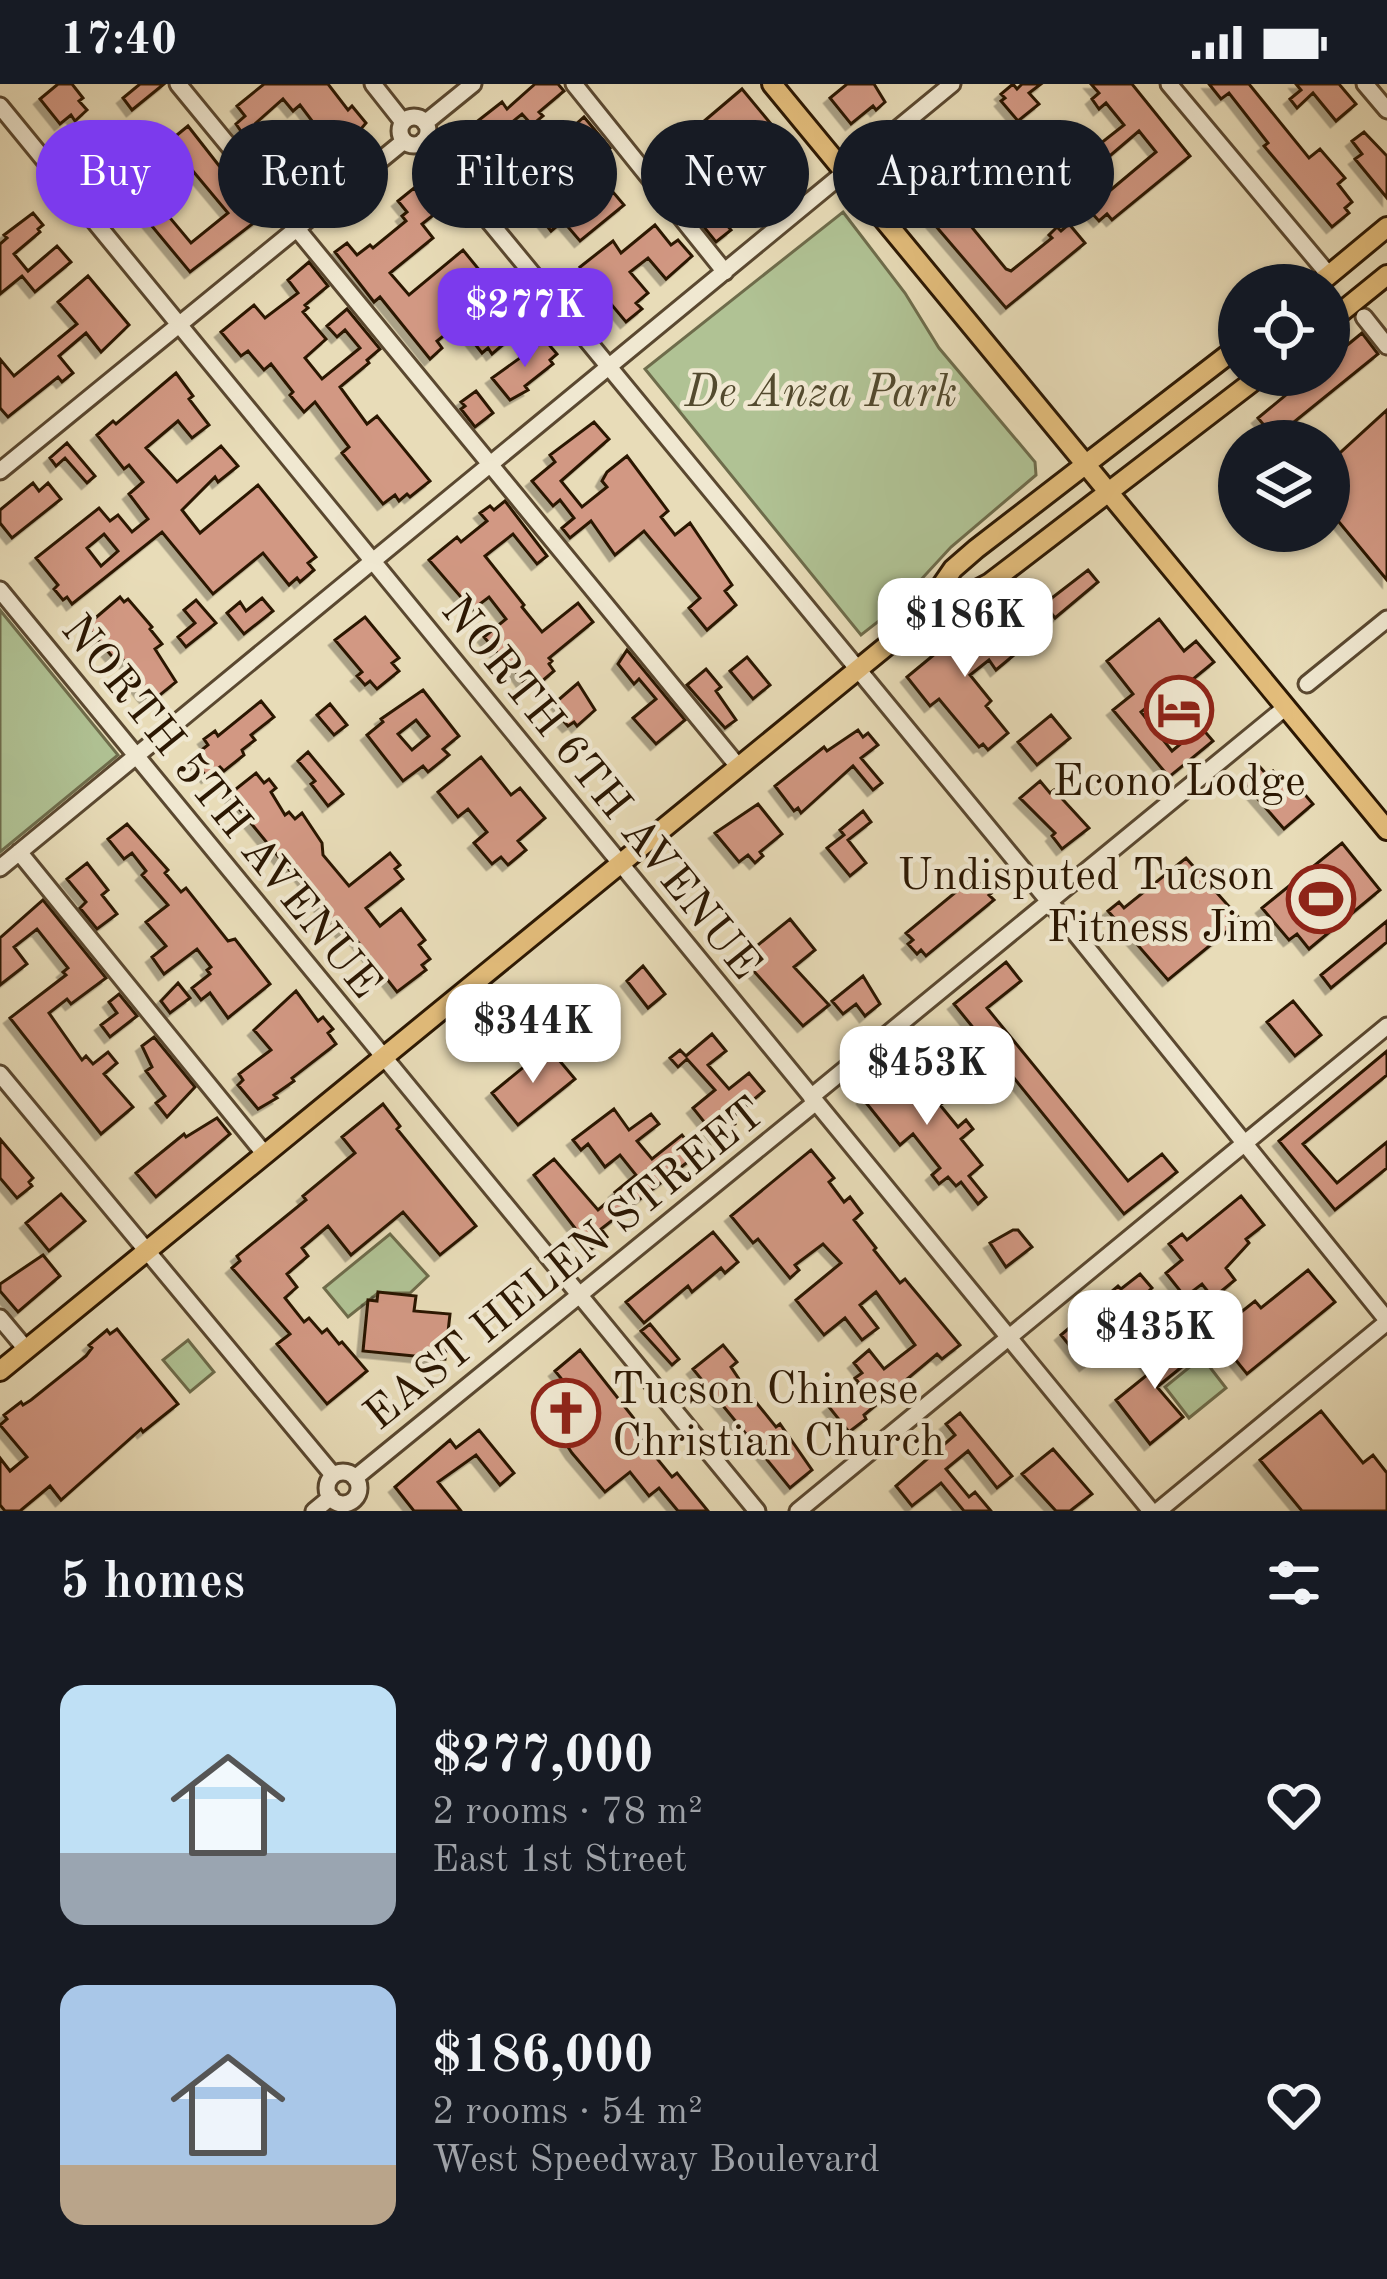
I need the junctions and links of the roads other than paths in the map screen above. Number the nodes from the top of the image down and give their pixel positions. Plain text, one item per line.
1 (178, 84) edge
2 (373, 84) edge
3 (473, 84) edge
4 (574, 84) edge
5 (772, 84) edge
6 (952, 84) edge
7 (1168, 84) edge
8 (1365, 84) edge
9 (0, 106) edge
10 (1387, 110) edge
11 (415, 120) edge
12 (436, 120) edge
13 (909, 120) edge
14 (403, 122) junction
15 (404, 141) junction
16 (412, 144) edge
17 (833, 158) edge
18 (833, 183) edge
19 (1387, 227) edge
20 (500, 228) edge
21 (890, 228) edge
22 (298, 229) junction
23 (1310, 264) edge
24 (1342, 264) edge
25 (725, 272) junction
26 (1387, 275) edge
27 (1350, 305) edge
28 (1364, 317) dead end
29 (180, 326) junction
30 (1387, 346) edge
31 (1218, 362) edge
32 (609, 367) junction
33 (1234, 396) edge
34 (491, 464) junction
35 (1084, 464) junction
36 (0, 471) edge
37 (1109, 492) junction
38 (372, 560) junction
39 (0, 590) edge
40 (1387, 619) edge
41 (917, 621) junction
42 (856, 668) junction
43 (1307, 684) dead end
44 (1286, 707) junction
45 (134, 754) junction
46 (737, 765) junction
47 (1387, 830) edge
48 (20, 852) junction
49 (620, 862) junction
50 (0, 868) edge
51 (1047, 902) junction
52 (1387, 1026) edge
53 (383, 1056) junction
54 (0, 1074) edge
55 (814, 1099) junction
56 (1246, 1142) junction
57 (263, 1152) junction
58 (145, 1250) junction
59 (579, 1295) junction
60 (0, 1318) edge
61 (1387, 1321) edge
62 (1009, 1339) junction
63 (26, 1349) junction
64 (0, 1371) edge
65 (333, 1475) junction
66 (355, 1478) junction
67 (331, 1497) junction
68 (357, 1506) edge
69 (314, 1511) edge
70 (757, 1511) edge
71 (798, 1511) edge
72 (1155, 1511) edge

1 - 22 street
2 - 14 street
3 - 12 street
4 - 25 street
5 - 17 main road
6 - 13 street
7 - 23 street
8 - 10 street
9 - 29 street, NORTH 6TH AVENUE
11 - 14 street
14 - 15 street
15 - 16 street
15 - 22 street
18 - 25 street
19 - 24 main road
20 - 32 street
21 - 35 main road
22 - 29 street
22 - 34 street
25 - 32 street
26 - 27 main road
28 - 30 street
29 - 36 street
29 - 38 street, NORTH 6TH AVENUE
31 - 35 main road
32 - 34 street
32 - 42 street
33 - 37 main road
34 - 38 street
34 - 46 street
35 - 37 main road
35 - 41 main road
37 - 41 main road
37 - 44 main road
38 - 45 street
38 - 49 street, NORTH 6TH AVENUE
39 - 45 street, NORTH 5TH AVENUE
40 - 43 street
41 - 42 main road
42 - 46 main road
42 - 51 street
44 - 47 main road
44 - 51 street, EAST HELEN STREET
45 - 48 street
45 - 53 street, NORTH 5TH AVENUE
46 - 49 main road
48 - 50 street
48 - 57 street
49 - 53 main road
49 - 55 street, NORTH 6TH AVENUE
51 - 55 street, EAST HELEN STREET
51 - 56 street
52 - 56 street
53 - 57 main road
53 - 59 street, NORTH 5TH AVENUE
54 - 58 street
55 - 59 street, EAST HELEN STREET
55 - 62 street, NORTH 6TH AVENUE
56 - 61 street
56 - 62 street
57 - 58 main road
58 - 63 main road
58 - 65 street
59 - 66 street, EAST HELEN STREET
59 - 70 street, NORTH 5TH AVENUE
60 - 63 street
61 - 72 street
62 - 71 street
62 - 72 street, NORTH 6TH AVENUE
63 - 64 main road
65 - 66 street
65 - 67 street
66 - 68 street
67 - 68 street
67 - 69 street

